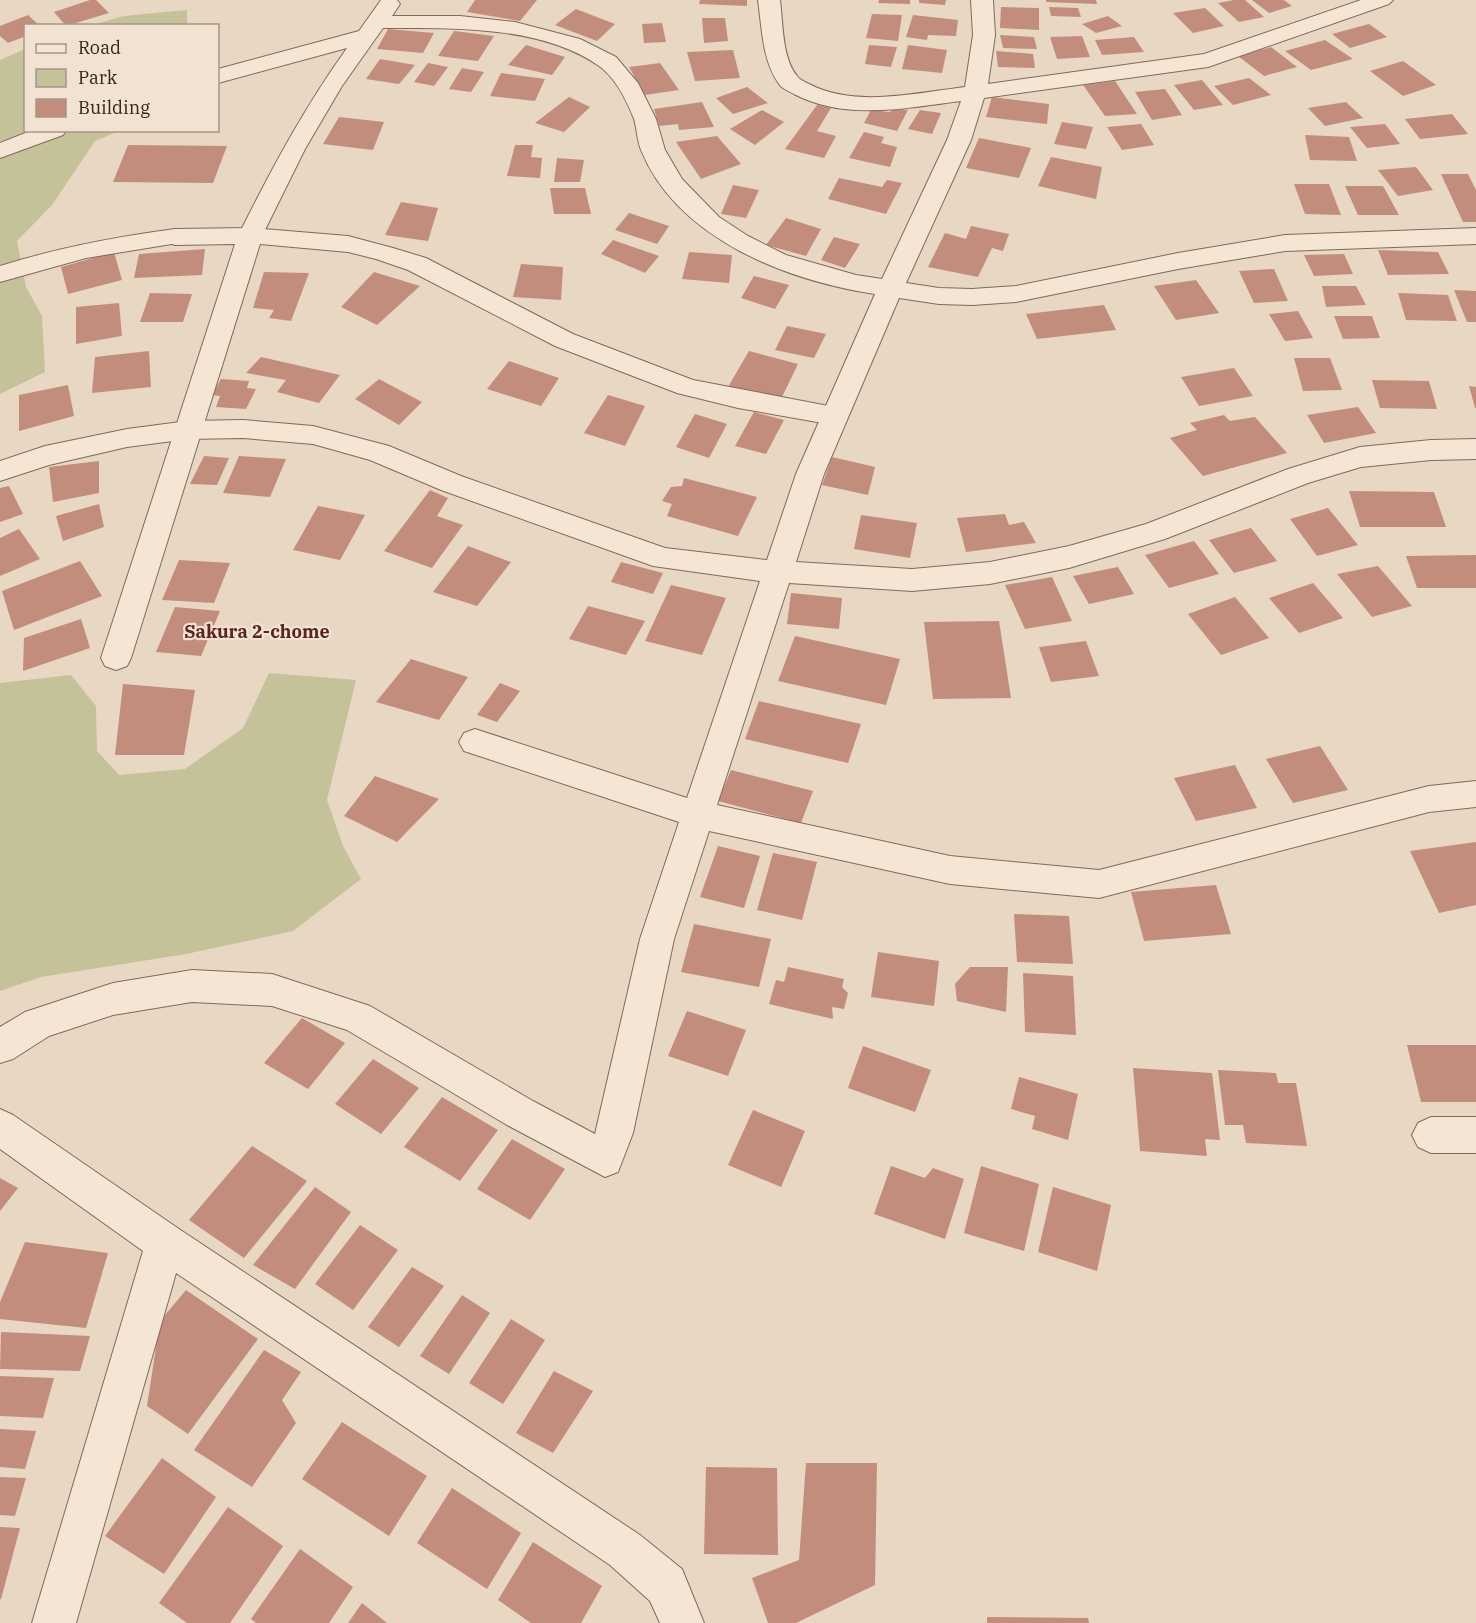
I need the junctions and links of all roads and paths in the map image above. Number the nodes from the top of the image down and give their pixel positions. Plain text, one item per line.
1 (392, 0) edge
2 (769, 0) edge
3 (982, 0) edge
4 (1382, 0) edge
5 (374, 28) junction
6 (219, 76) edge
7 (975, 93) junction
8 (50, 132) edge
9 (0, 151) edge
10 (249, 236) junction
11 (1476, 236) edge
12 (0, 273) edge
13 (890, 290) junction
14 (834, 416) junction
15 (188, 430) junction
16 (1476, 449) edge
17 (0, 471) edge
18 (778, 572) junction
19 (116, 658) dead end
20 (474, 742) dead end
21 (1476, 794) edge
22 (699, 815) junction
23 (0, 1047) edge
24 (0, 1127) edge
25 (1476, 1135) edge
26 (1431, 1136) dead end
27 (165, 1243) junction
28 (61, 1619) edge
29 (682, 1623) edge

1 - 5 street
2 - 7 street
3 - 7 street
4 - 7 street
5 - 6 street
5 - 10 street
5 - 13 street
7 - 13 street
8 - 9 street
10 - 12 street
10 - 14 street
10 - 15 street
11 - 13 street
13 - 14 street
14 - 18 street
15 - 17 street
15 - 18 street
15 - 19 street
16 - 18 street
18 - 22 street
20 - 22 street
21 - 22 street
22 - 23 street
24 - 27 street
25 - 26 street
27 - 28 street
27 - 29 street

